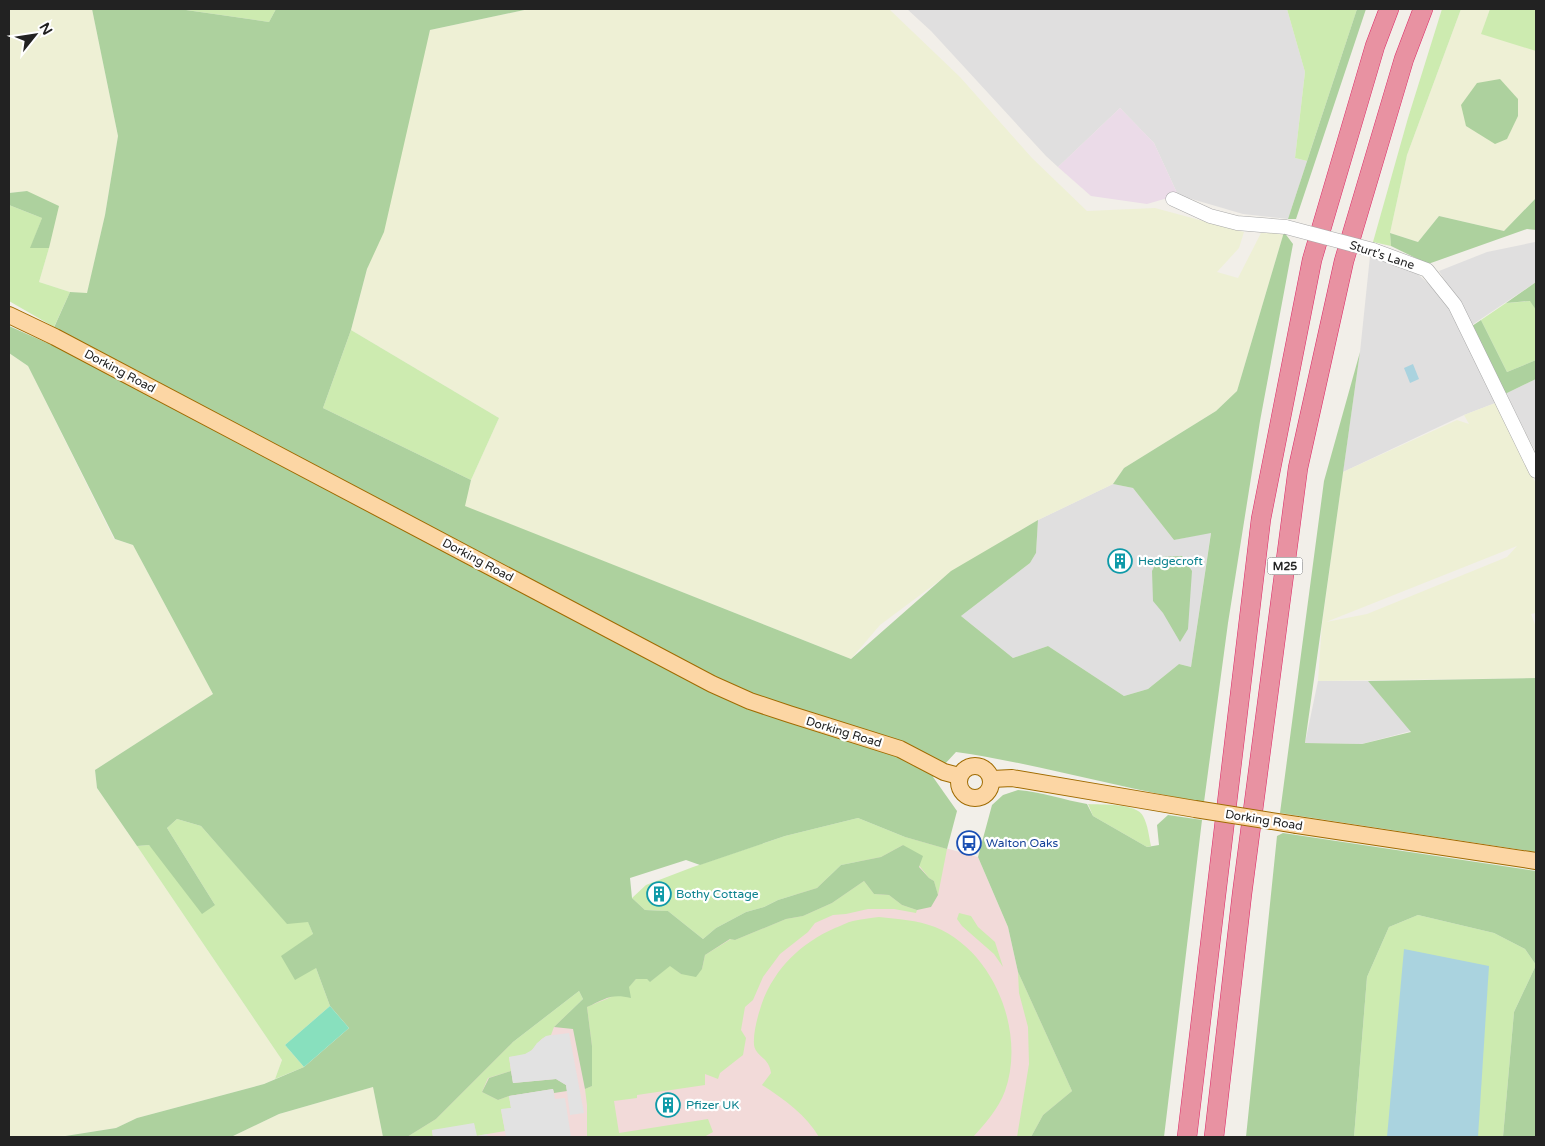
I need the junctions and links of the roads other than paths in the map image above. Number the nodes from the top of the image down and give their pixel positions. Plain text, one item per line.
1 (1389, 9) edge
2 (1422, 9) edge
3 (1173, 199) dead end
4 (9, 314) edge
5 (1536, 471) edge
6 (960, 776) junction
7 (992, 780) junction
8 (1536, 861) edge
9 (1187, 1137) edge
10 (1214, 1137) edge

1 - 9 highway, M25
2 - 10 highway, M25
3 - 5 street, Sturt's Lane, bridge
4 - 6 main road, Dorking Road
6 - 7 main road
6 - 7 main road
7 - 8 main road, Dorking Road, bridge

